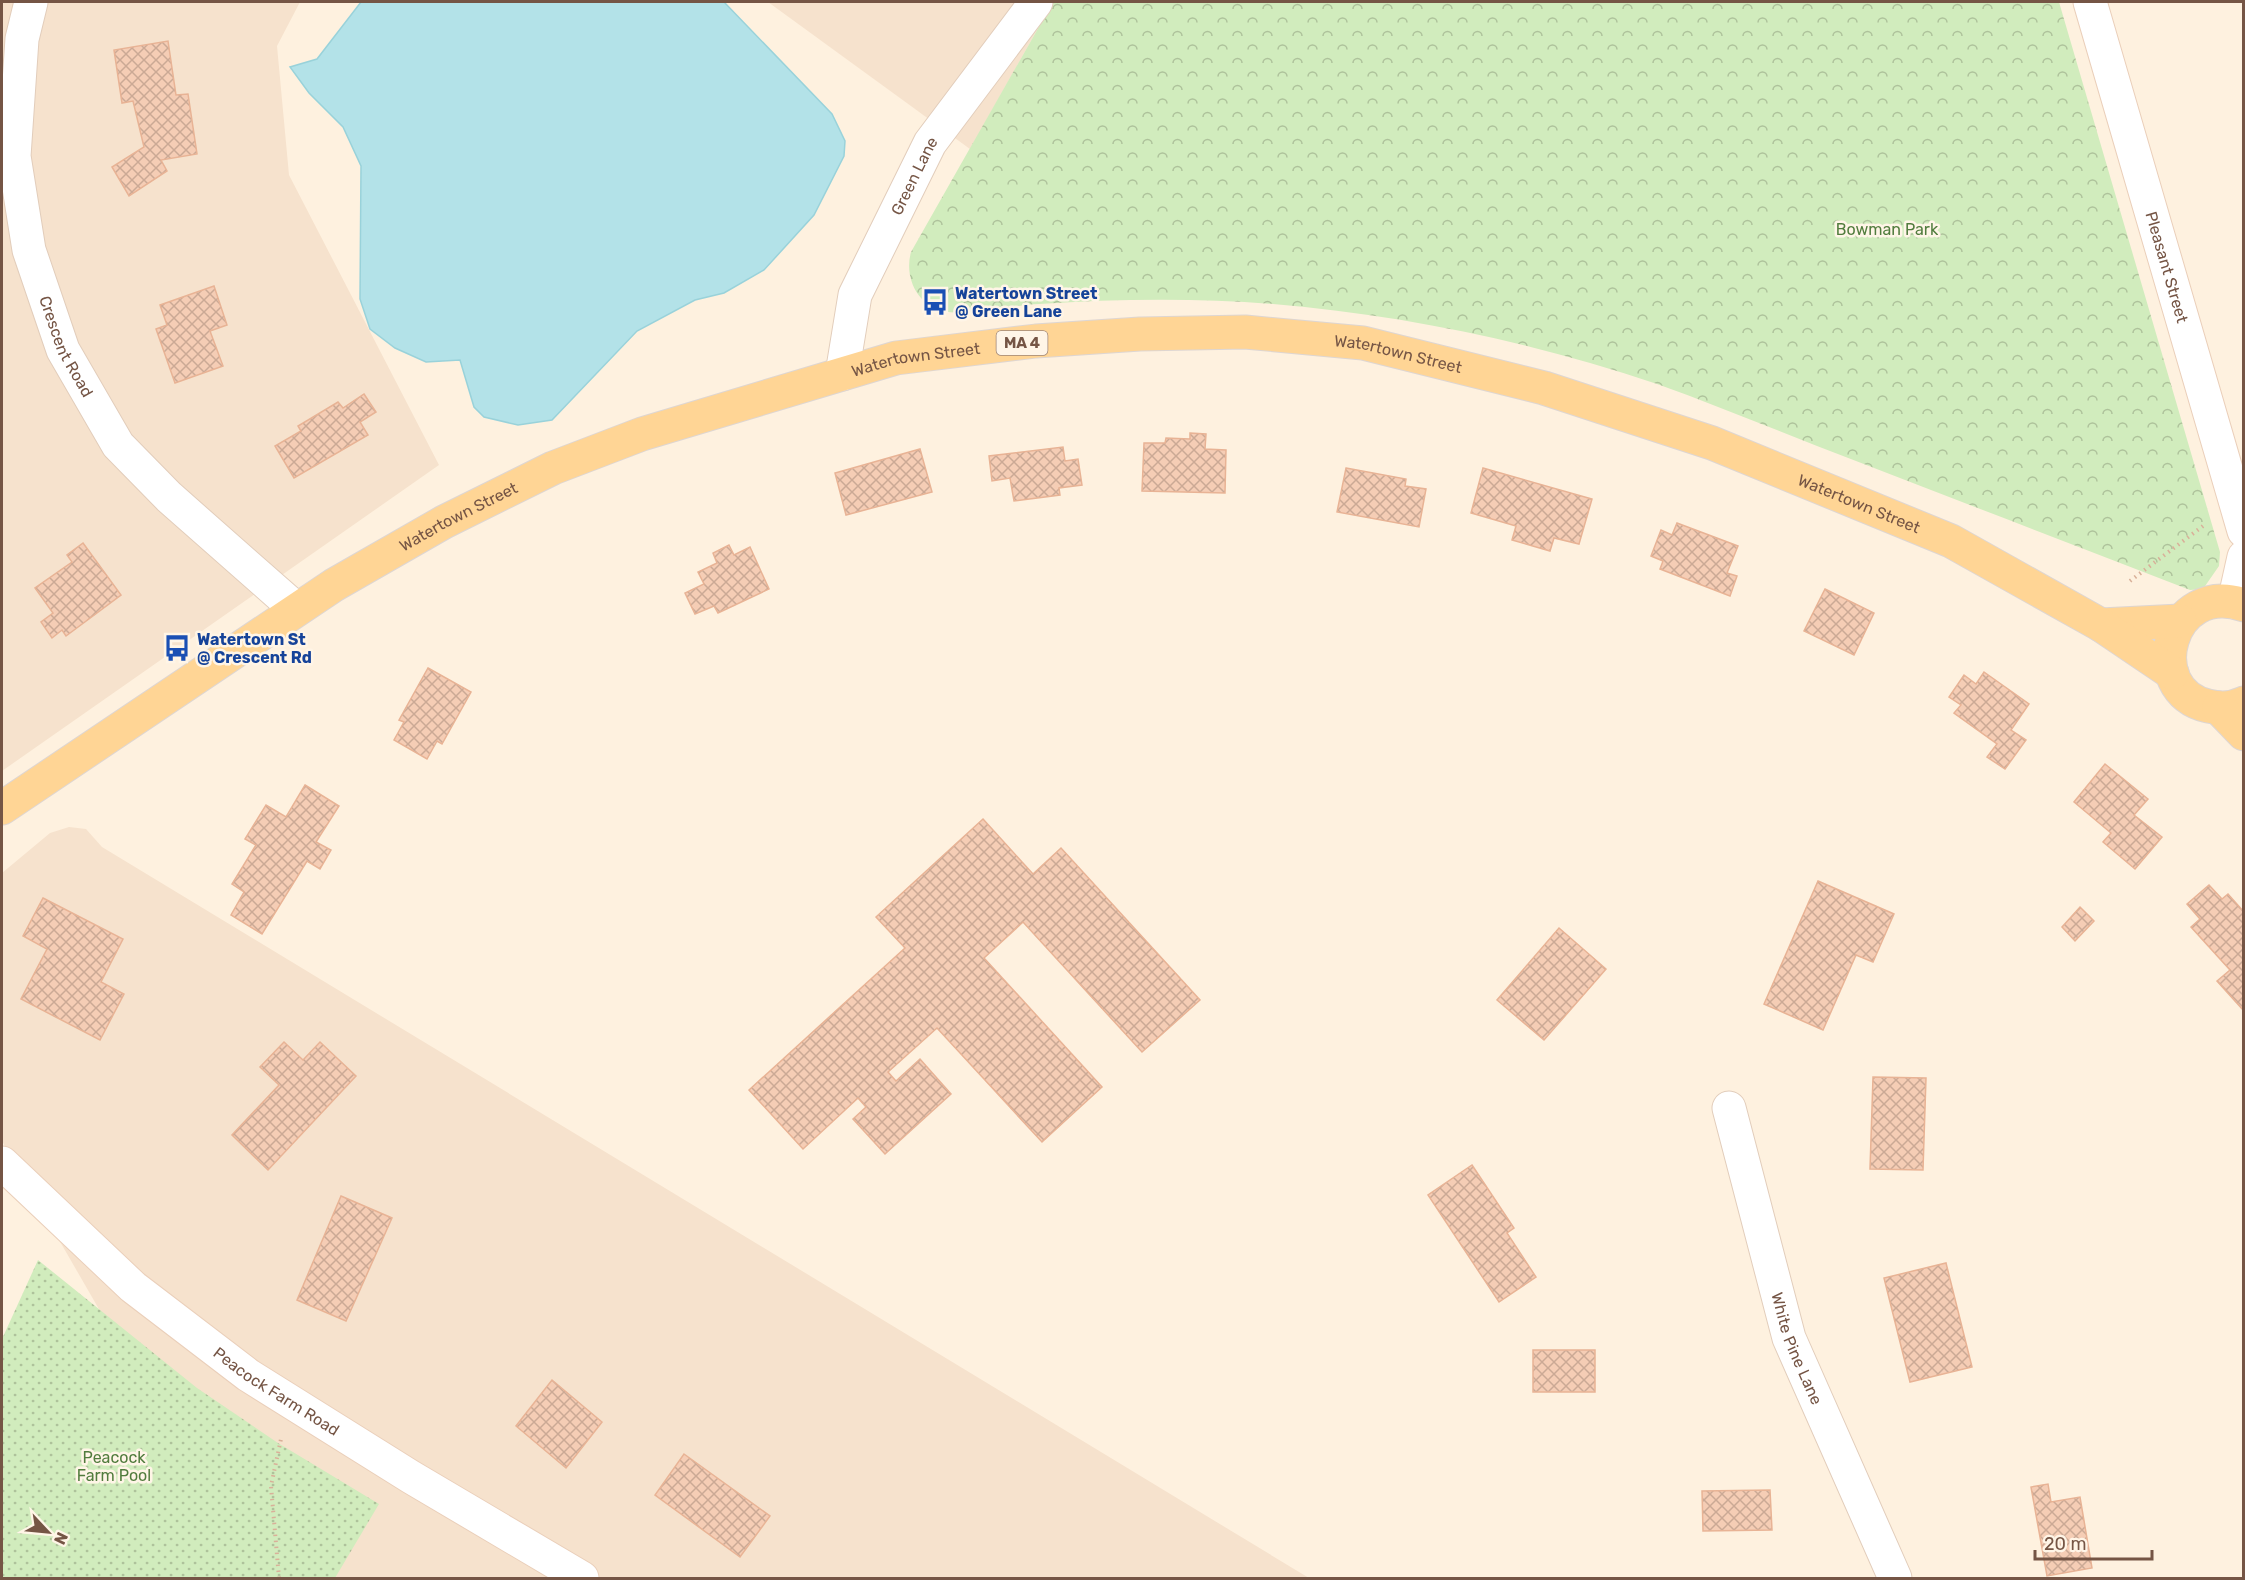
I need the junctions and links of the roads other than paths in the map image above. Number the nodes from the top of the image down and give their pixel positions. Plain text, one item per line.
1 (31, 2) edge
2 (1036, 2) edge
3 (2090, 2) edge
4 (12, 213) edge
5 (842, 374) junction
6 (2244, 531) edge
7 (2244, 557) edge
8 (2239, 604) edge
9 (296, 609) junction
10 (2180, 621) junction
11 (2101, 625) junction
12 (2172, 673) junction
13 (2231, 706) edge
14 (2244, 734) edge
15 (2, 808) edge
16 (1729, 1108) dead end
17 (2, 1162) edge
18 (582, 1578) edge
19 (1895, 1578) edge

1 - 4 street, Crescent Road
2 - 5 street, Green Lane
3 - 6 street, Pleasant Street
4 - 9 street, Crescent Road
5 - 9 main road, Watertown Street / MA 4
5 - 11 main road, Watertown Street / MA 4
7 - 8 street
8 - 10 main road
9 - 15 main road, Watertown Street / MA 4
10 - 11 main road
10 - 12 main road
11 - 12 main road, Watertown Street / MA 4
12 - 13 main road
13 - 14 main road
16 - 19 street, White Pine Lane
17 - 18 street, Peacock Farm Road

